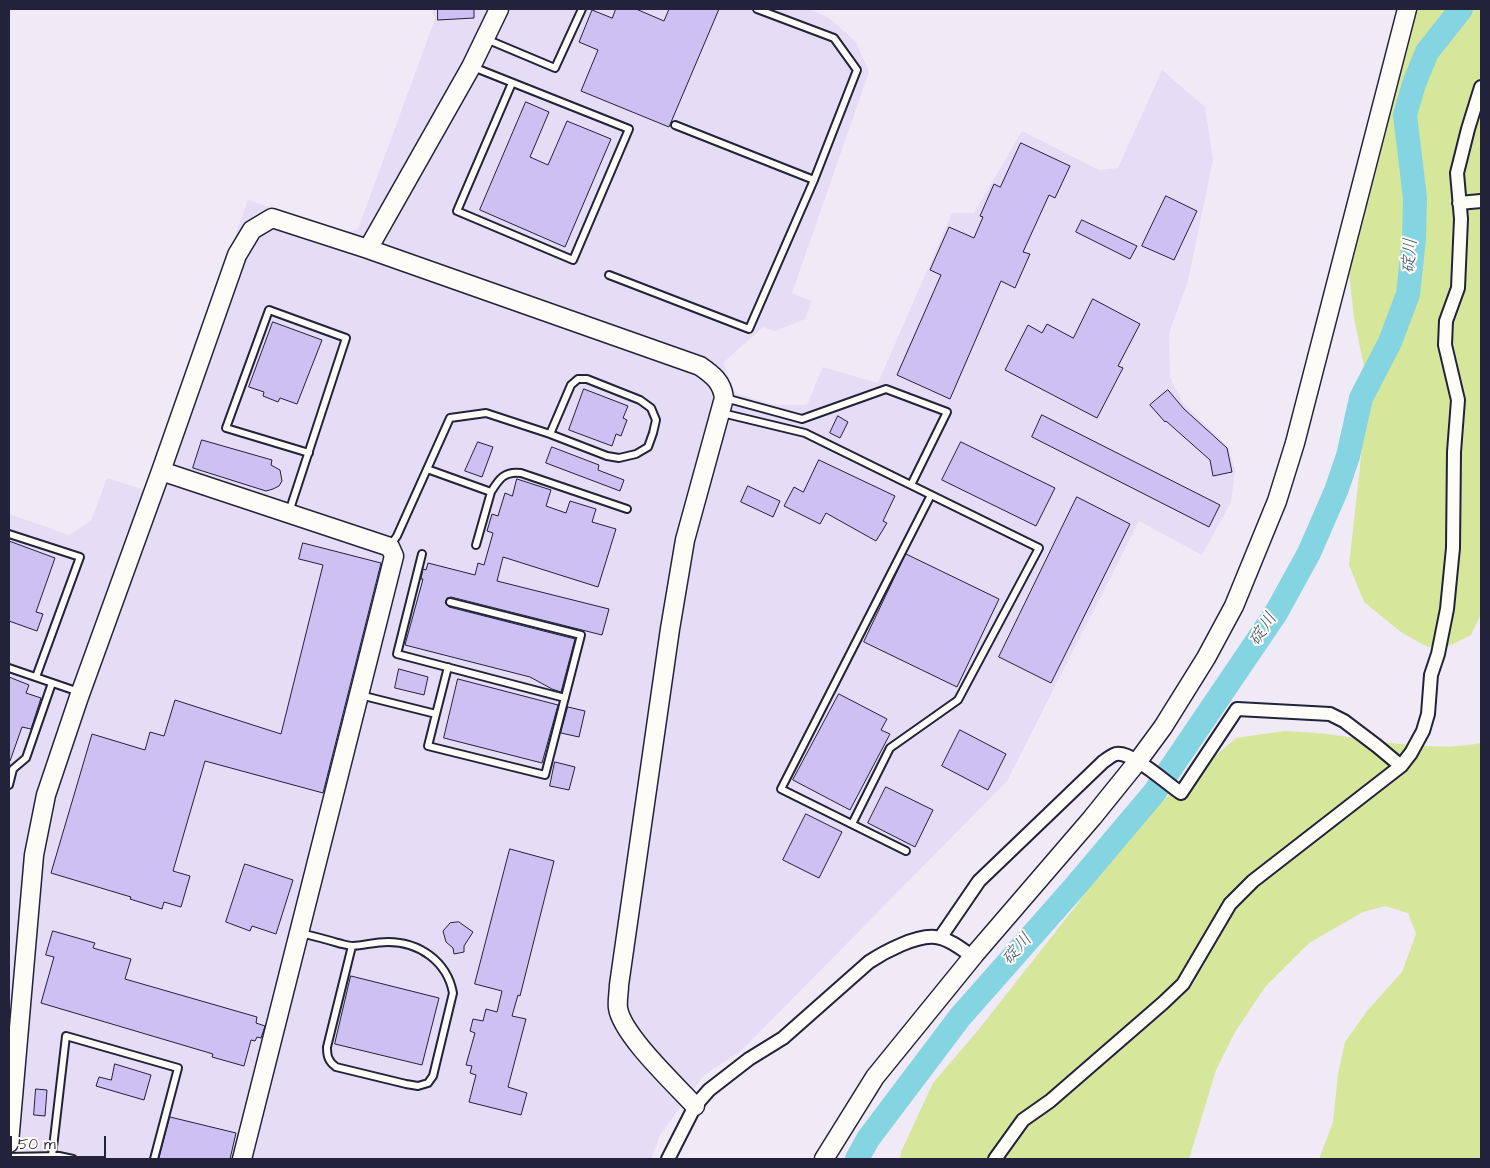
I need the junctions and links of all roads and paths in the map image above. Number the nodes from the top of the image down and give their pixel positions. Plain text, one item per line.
1 (498, 9) edge
2 (582, 9) edge
3 (757, 9) edge
4 (1407, 9) edge
5 (484, 39) junction
6 (471, 67) junction
7 (512, 83) junction
8 (1481, 87) edge
9 (675, 125) dead end
10 (814, 180) junction
11 (1481, 200) edge
12 (1459, 203) junction
13 (368, 249) junction
14 (609, 275) dead end
15 (722, 405) junction
16 (550, 434) junction
17 (309, 453) junction
18 (427, 469) junction
19 (161, 471) junction
20 (911, 485) junction
21 (491, 492) junction
22 (931, 494) junction
23 (627, 509) dead end
24 (288, 514) junction
25 (9, 534) edge
26 (476, 545) dead end
27 (390, 548) junction
28 (422, 554) dead end
29 (450, 602) dead end
30 (448, 667) junction
31 (9, 668) edge
32 (36, 677) junction
33 (52, 683) junction
34 (80, 693) junction
35 (359, 694) junction
36 (565, 698) junction
37 (436, 714) junction
38 (1145, 766) junction
39 (1401, 766) junction
40 (9, 785) edge
41 (852, 824) junction
42 (906, 851) dead end
43 (299, 933) junction
44 (940, 938) junction
45 (352, 946) junction
46 (973, 957) junction
47 (10, 1102) edge
48 (695, 1106) junction
49 (9, 1144) edge
50 (52, 1156) junction
51 (9, 1157) edge
52 (73, 1159) edge
53 (154, 1159) edge
54 (242, 1159) edge
55 (668, 1159) edge
56 (824, 1159) edge
57 (995, 1159) edge

1 - 5 street
2 - 5 lane
3 - 10 lane
4 - 38 street
5 - 6 street
6 - 7 lane
6 - 13 street
7 - 7 lane
8 - 12 street
9 - 10 lane
10 - 14 lane
11 - 12 street
12 - 39 street
13 - 15 street
13 - 19 street
15 - 20 lane
15 - 20 lane
15 - 48 street
16 - 16 lane
16 - 18 lane
17 - 17 lane
17 - 24 lane
18 - 21 lane
18 - 27 lane
19 - 24 street
19 - 34 street
20 - 22 lane
21 - 23 lane
21 - 26 lane
22 - 41 lane
22 - 41 lane
24 - 27 street
25 - 32 lane
27 - 35 street
28 - 30 lane
29 - 36 lane
30 - 36 lane
30 - 37 lane
31 - 32 lane
32 - 33 lane
33 - 34 lane
33 - 40 lane
34 - 47 street
35 - 37 lane
35 - 43 street
36 - 37 lane
38 - 39 street
38 - 44 street
38 - 46 street
39 - 57 street
41 - 42 lane
43 - 45 lane
43 - 54 street
44 - 46 street
44 - 48 street
45 - 45 lane
46 - 56 street
47 - 49 street
48 - 55 street
50 - 51 lane
50 - 52 lane
50 - 53 lane

